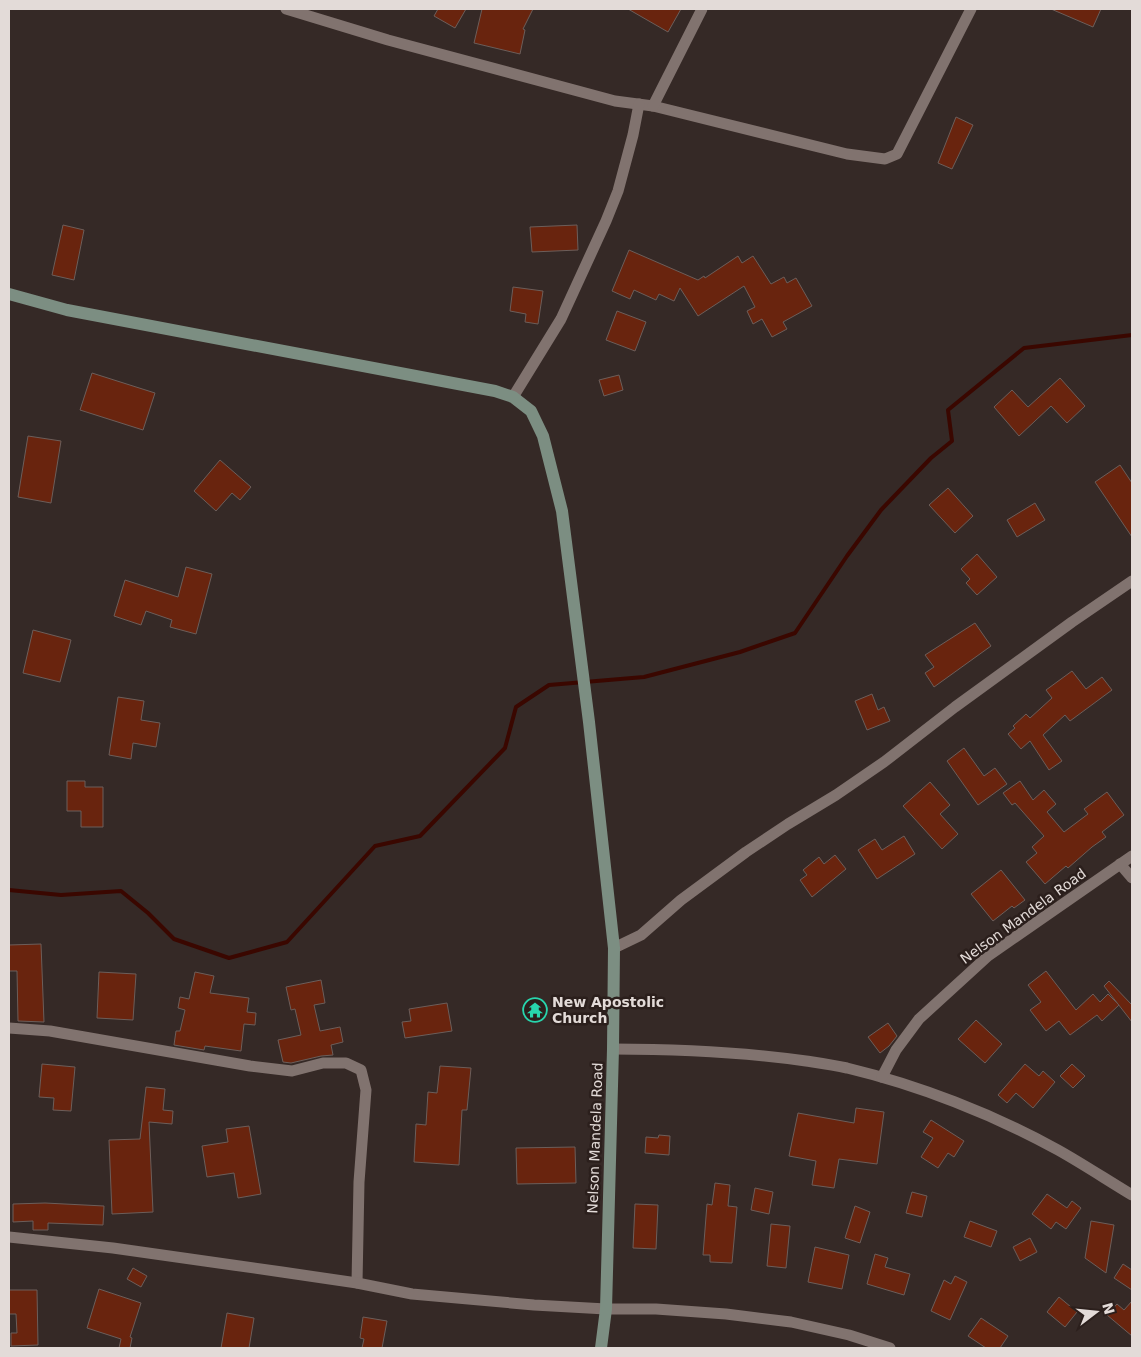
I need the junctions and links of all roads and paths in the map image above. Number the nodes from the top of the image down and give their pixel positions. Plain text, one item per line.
1 (286, 9) edge
2 (702, 9) edge
3 (971, 9) edge
4 (639, 104) junction
5 (653, 106) junction
6 (9, 294) edge
7 (512, 397) junction
8 (1132, 581) edge
9 (1132, 856) edge
10 (1120, 864) junction
11 (1132, 878) edge
12 (614, 948) junction
13 (9, 1028) edge
14 (613, 1049) junction
15 (882, 1077) junction
16 (1132, 1195) edge
17 (9, 1236) edge
18 (357, 1283) junction
19 (606, 1309) junction
20 (601, 1348) edge
21 (890, 1348) edge

1 - 4 street
2 - 5 street
3 - 5 street
4 - 5 street
4 - 7 street
6 - 7 street
7 - 12 street
8 - 12 street
9 - 10 street, Nelson Mandela Road
10 - 11 street
10 - 15 street, Nelson Mandela Road
12 - 14 street
13 - 18 street
14 - 15 street, Nelson Mandela Road
14 - 19 street, Nelson Mandela Road
15 - 16 street, Nelson Mandela Road
17 - 18 street
18 - 19 street
19 - 20 street, Nelson Mandela Road
19 - 21 street

